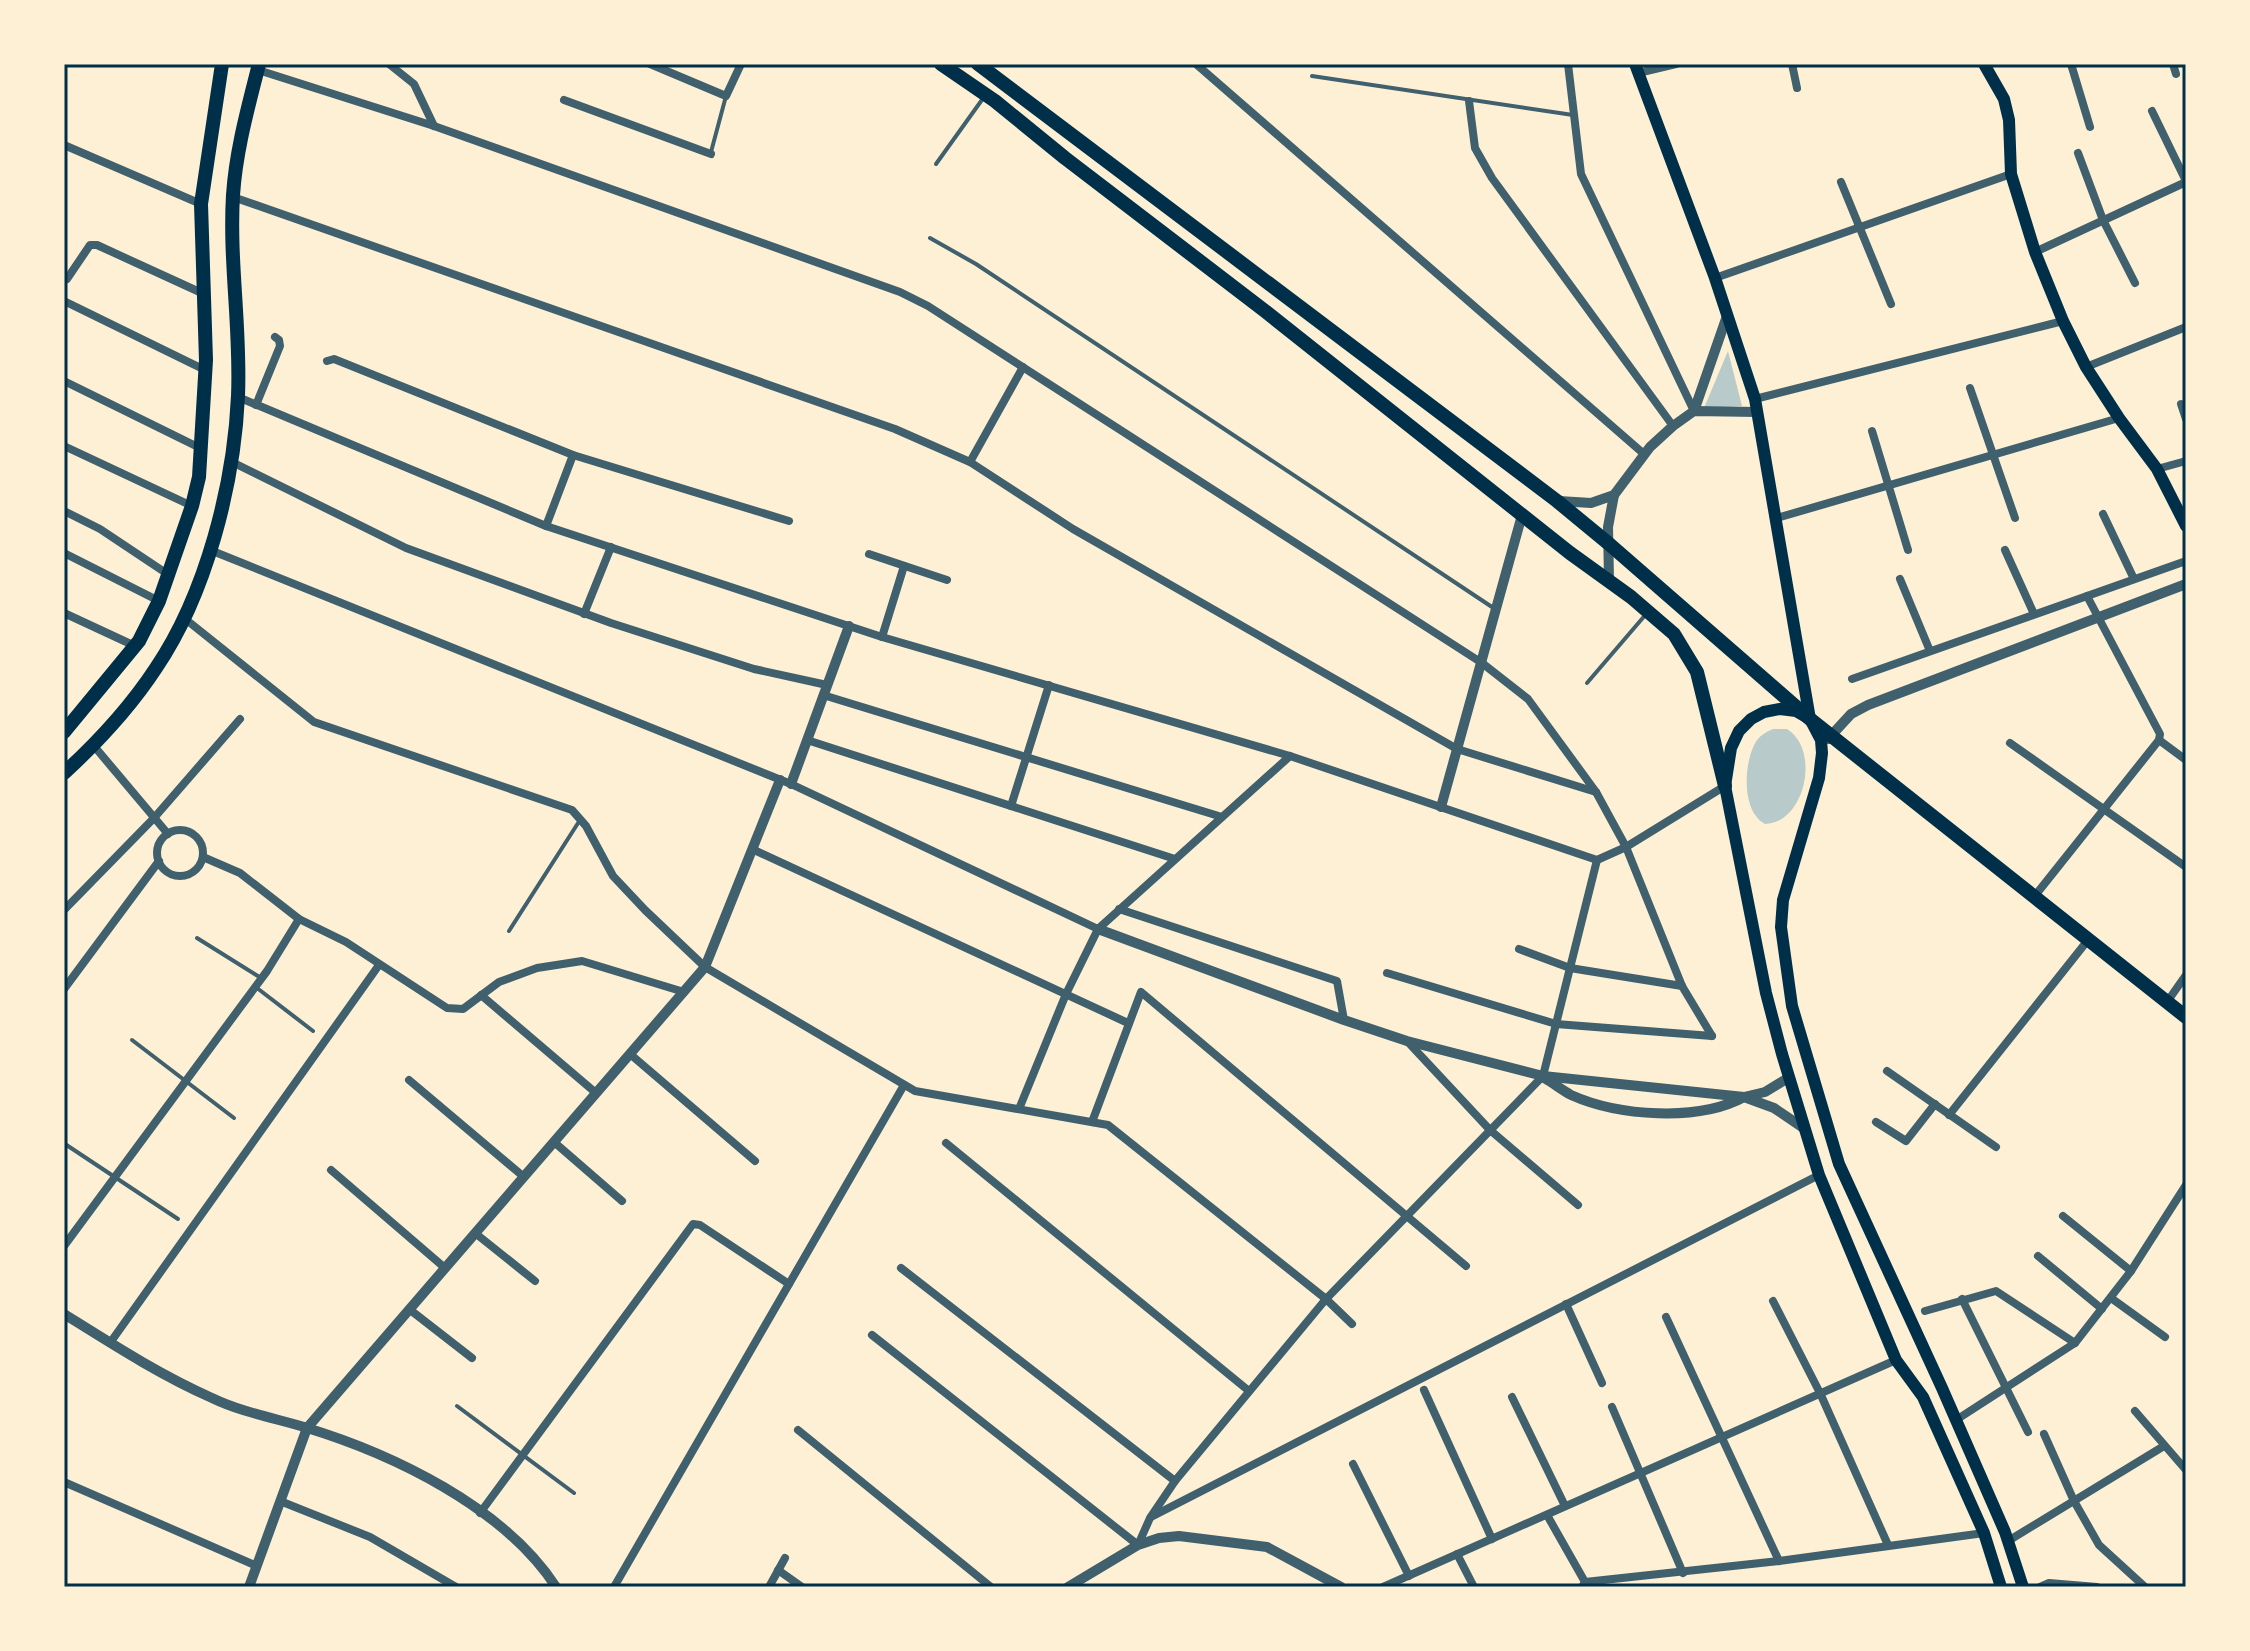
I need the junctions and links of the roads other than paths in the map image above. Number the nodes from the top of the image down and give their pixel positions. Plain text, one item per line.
1 (222, 64) edge
2 (389, 64) edge
3 (650, 64) edge
4 (741, 64) edge
5 (941, 64) edge
6 (978, 64) edge
7 (1196, 64) edge
8 (1568, 64) edge
9 (1676, 64) edge
10 (1792, 64) edge
11 (1984, 64) edge
12 (2071, 64) edge
13 (2173, 64) edge
14 (258, 67) edge
15 (1637, 69) edge
16 (2176, 74) dead end
17 (1312, 76) dead end
18 (1797, 88) dead end
19 (986, 95) junction
20 (726, 96) junction
21 (564, 100) dead end
22 (1469, 101) junction
23 (2152, 111) dead end
24 (1573, 115) junction
25 (434, 126) junction
26 (2090, 127) dead end
27 (64, 145) edge
28 (2078, 153) dead end
29 (711, 154) joint
30 (936, 164) dead end
31 (2011, 174) junction
32 (2186, 181) edge
33 (1841, 182) dead end
34 (233, 197) junction
35 (201, 204) junction
36 (2103, 220) junction
37 (1859, 227) junction
38 (930, 238) dead end
39 (2035, 252) junction
40 (1715, 278) junction
41 (67, 279) dead end
42 (2135, 283) dead end
43 (204, 294) junction
44 (64, 301) edge
45 (1891, 304) dead end
46 (1727, 316) junction
47 (2063, 321) junction
48 (2186, 327) edge
49 (277, 338) dead end
50 (327, 361) dead end
51 (1023, 367) junction
52 (2086, 367) junction
53 (205, 370) junction
54 (64, 381) edge
55 (1970, 388) dead end
56 (238, 397) junction
57 (2181, 404) dead end
58 (256, 405) junction
59 (1756, 406) junction
60 (1694, 411) junction
61 (2119, 418) junction
62 (2186, 419) edge
63 (1673, 426) junction
64 (1872, 431) dead end
65 (64, 446) edge
66 (201, 449) junction
67 (1644, 454) junction
68 (573, 455) junction
69 (1994, 455) junction
70 (2186, 461) edge
71 (232, 462) junction
72 (970, 462) junction
73 (2157, 469) junction
74 (1889, 485) junction
75 (1614, 495) junction
76 (1557, 501) junction
77 (192, 506) junction
78 (64, 511) edge
79 (2103, 514) dead end
80 (1522, 515) junction
81 (1777, 518) junction
82 (2015, 518) dead end
83 (789, 521) dead end
84 (546, 526) junction
85 (2186, 526) edge
86 (1608, 543) junction
87 (611, 547) junction
88 (210, 550) junction
89 (1908, 550) dead end
90 (2005, 550) dead end
91 (64, 553) edge
92 (869, 554) dead end
93 (2186, 561) edge
94 (904, 566) junction
95 (169, 575) junction
96 (1900, 579) dead end
97 (2134, 579) junction
98 (947, 580) dead end
99 (1609, 580) junction
100 (2186, 584) edge
101 (2087, 596) junction
102 (159, 601) junction
103 (1497, 611) junction
104 (1649, 612) junction
105 (64, 613) edge
106 (584, 614) junction
107 (2034, 614) junction
108 (184, 618) junction
109 (2098, 618) junction
110 (849, 626) junction
111 (882, 637) junction
112 (135, 646) junction
113 (1930, 651) junction
114 (1482, 663) junction
115 (1852, 679) dead end
116 (1587, 683) dead end
117 (1049, 685) junction
118 (825, 690) junction
119 (240, 719) dead end
120 (1810, 719) junction
121 (64, 732) edge
122 (1830, 734) junction
123 (2159, 737) junction
124 (807, 740) junction
125 (2010, 743) dead end
126 (94, 746) junction
127 (1457, 749) junction
128 (1822, 753) junction
129 (1290, 756) junction
130 (1027, 757) junction
131 (2186, 760) edge
132 (64, 773) edge
133 (786, 782) junction
134 (1725, 786) junction
135 (1596, 792) junction
136 (1011, 806) junction
137 (1441, 807) junction
138 (2105, 808) junction
139 (1222, 817) junction
140 (154, 818) junction
141 (581, 818) junction
142 (168, 834) junction
143 (1626, 847) junction
144 (752, 849) junction
145 (203, 857) junction
146 (1175, 859) junction
147 (1597, 860) junction
148 (159, 861) junction
149 (2186, 867) edge
150 (2034, 897) junction
151 (1119, 909) junction
152 (64, 910) edge
153 (299, 919) junction
154 (1098, 929) junction
155 (509, 931) dead end
156 (197, 938) dead end
157 (2088, 940) junction
158 (1519, 949) dead end
159 (379, 965) junction
160 (705, 967) junction
161 (1570, 968) junction
162 (1387, 973) dead end
163 (2186, 975) edge
164 (261, 978) junction
165 (255, 986) junction
166 (1682, 986) junction
167 (64, 989) edge
168 (684, 992) junction
169 (1066, 994) junction
170 (481, 995) junction
171 (2167, 1002) junction
172 (2186, 1017) edge
173 (1344, 1020) junction
174 (1128, 1023) junction
175 (1556, 1024) junction
176 (313, 1031) dead end
177 (132, 1040) dead end
178 (1407, 1041) junction
179 (630, 1054) junction
180 (1887, 1071) dead end
181 (1543, 1076) junction
182 (1788, 1078) junction
183 (409, 1080) dead end
184 (185, 1081) junction
185 (904, 1085) junction
186 (596, 1093) junction
187 (1744, 1097) junction
188 (1935, 1104) junction
189 (1019, 1109) junction
190 (1949, 1115) junction
191 (234, 1118) dead end
192 (1092, 1122) junction
193 (1876, 1122) dead end
194 (1805, 1129) junction
195 (1490, 1130) junction
196 (554, 1142) junction
197 (946, 1143) dead end
198 (65, 1144) edge
199 (1996, 1147) dead end
200 (755, 1161) dead end
201 (331, 1170) dead end
202 (115, 1175) junction
203 (1819, 1175) junction
204 (524, 1177) junction
205 (2186, 1185) edge
206 (622, 1201) dead end
207 (1578, 1205) dead end
208 (1409, 1215) junction
209 (2063, 1216) dead end
210 (178, 1219) dead end
211 (475, 1233) junction
212 (64, 1246) edge
213 (2038, 1256) dead end
214 (1466, 1266) dead end
215 (445, 1268) junction
216 (901, 1268) dead end
217 (2131, 1271) junction
218 (535, 1281) dead end
219 (789, 1284) junction
220 (2111, 1298) junction
221 (1326, 1299) junction
222 (1962, 1299) junction
223 (1773, 1301) dead end
224 (1566, 1304) junction
225 (409, 1309) junction
226 (2102, 1309) junction
227 (1925, 1311) dead end
228 (64, 1314) edge
229 (1666, 1317) dead end
230 (1352, 1324) dead end
231 (872, 1335) dead end
232 (2165, 1337) dead end
233 (110, 1343) junction
234 (2075, 1343) junction
235 (472, 1358) dead end
236 (1896, 1360) junction
237 (1602, 1383) dead end
238 (2008, 1387) junction
239 (1424, 1390) dead end
240 (1249, 1391) junction
241 (1820, 1393) junction
242 (1512, 1397) dead end
243 (457, 1406) dead end
244 (1612, 1407) dead end
245 (2135, 1411) dead end
246 (1956, 1420) junction
247 (307, 1428) junction
248 (798, 1430) dead end
249 (2028, 1432) dead end
250 (2044, 1434) dead end
251 (1721, 1438) junction
252 (2164, 1446) junction
253 (521, 1455) junction
254 (1353, 1464) dead end
255 (2186, 1470) edge
256 (1641, 1473) junction
257 (1175, 1481) junction
258 (64, 1482) edge
259 (574, 1493) dead end
260 (280, 1501) junction
261 (2074, 1501) junction
262 (1565, 1506) junction
263 (480, 1513) junction
264 (1547, 1515) junction
265 (1150, 1518) junction
266 (1984, 1533) junction
267 (1492, 1539) junction
268 (2008, 1541) junction
269 (1138, 1545) junction
270 (1888, 1545) junction
271 (1457, 1554) junction
272 (785, 1558) dead end
273 (1779, 1561) junction
274 (257, 1566) junction
275 (778, 1570) junction
276 (1683, 1573) junction
277 (1409, 1576) junction
278 (1583, 1584) edge
279 (249, 1587) edge
280 (456, 1587) edge
281 (556, 1587) edge
282 (614, 1587) edge
283 (769, 1587) edge
284 (802, 1587) edge
285 (991, 1587) edge
286 (1068, 1587) edge
287 (1341, 1587) edge
288 (1383, 1587) edge
289 (1474, 1587) edge
290 (2001, 1587) edge
291 (2023, 1587) edge
292 (2040, 1587) edge
293 (2097, 1587) edge
294 (2145, 1587) edge

1 - 35 main road
2 - 25 street
3 - 20 street
4 - 20 street
5 - 19 main road
6 - 76 main road
7 - 67 street
8 - 24 street
9 - 15 street
10 - 18 street
11 - 31 main road
12 - 26 street
13 - 16 street
14 - 25 street
14 - 34 main road
15 - 40 main road
17 - 22 lane
19 - 30 lane
19 - 80 main road
20 - 29 lane
21 - 29 street
22 - 24 lane
22 - 63 street
23 - 32 street
24 - 60 street
25 - 51 street
27 - 35 street
28 - 36 street
31 - 37 street
31 - 39 main road
32 - 36 street
33 - 37 street
34 - 56 main road
34 - 72 street
35 - 43 main road
36 - 39 street
36 - 42 street
37 - 40 street
37 - 45 street
38 - 103 lane
39 - 47 main road
40 - 46 main road
41 - 43 street
43 - 53 main road
44 - 53 street
46 - 59 main road
46 - 60 street
47 - 52 main road
47 - 59 street
48 - 52 street
49 - 58 street
50 - 68 street
51 - 72 street
51 - 114 street
52 - 61 main road
53 - 66 main road
54 - 66 street
55 - 69 street
56 - 58 street
56 - 71 main road
57 - 62 street
58 - 84 street
59 - 60 street
59 - 81 main road
60 - 63 street
61 - 69 street
61 - 73 main road
63 - 67 street
64 - 74 street
65 - 77 street
66 - 77 main road
67 - 75 street
68 - 83 street
68 - 84 street
69 - 74 street
69 - 82 street
70 - 73 street
71 - 88 main road
71 - 106 street
72 - 127 street
73 - 85 main road
74 - 81 street
74 - 89 street
75 - 76 street
75 - 86 street
76 - 86 main road
77 - 95 main road
78 - 95 street
79 - 97 street
80 - 99 main road
80 - 103 street
81 - 120 main road
84 - 87 street
86 - 99 street
86 - 120 main road
87 - 106 street
87 - 110 street
88 - 108 main road
88 - 133 street
90 - 107 street
91 - 102 street
92 - 94 street
93 - 97 street
94 - 98 street
94 - 111 street
95 - 102 main road
96 - 113 street
97 - 101 street
99 - 104 main road
100 - 109 street
101 - 107 street
101 - 109 street
102 - 112 main road
103 - 114 street
104 - 116 lane
104 - 134 main road
105 - 112 street
106 - 118 street
107 - 113 street
108 - 126 main road
108 - 141 street
109 - 122 street
109 - 123 street
110 - 111 street
110 - 118 street
111 - 117 street
112 - 121 main road
113 - 115 street
114 - 127 street
114 - 135 street
117 - 129 street
117 - 130 street
118 - 124 street
118 - 130 street
119 - 140 street
120 - 122 main road
120 - 128 main road
120 - 134 main road
122 - 128 street
122 - 150 main road
123 - 131 street
123 - 138 street
124 - 133 street
124 - 136 street
125 - 138 street
126 - 132 main road
126 - 140 street
127 - 135 street
127 - 137 street
128 - 246 main road
129 - 137 street
129 - 139 street
130 - 136 street
130 - 139 street
133 - 144 street
133 - 154 street
134 - 143 street
134 - 182 main road
135 - 143 street
136 - 146 street
137 - 147 street
138 - 149 street
138 - 150 street
139 - 146 street
140 - 142 street
140 - 152 street
141 - 155 lane
141 - 160 street
142 - 145 street
142 - 148 street
143 - 147 street
143 - 166 street
144 - 160 street
144 - 169 street
145 - 148 street
145 - 153 street
146 - 151 street
147 - 161 street
148 - 167 street
150 - 157 main road
151 - 154 street
151 - 173 street
153 - 159 street
153 - 164 street
154 - 169 street
154 - 173 street
156 - 164 lane
157 - 171 main road
157 - 190 street
158 - 161 street
159 - 170 street
159 - 233 street
160 - 168 street
160 - 185 street
161 - 166 street
161 - 175 street
162 - 175 street
163 - 171 street
164 - 165 street
165 - 176 lane
165 - 184 street
166 - 175 street
168 - 170 street
168 - 179 street
169 - 174 street
169 - 189 street
170 - 186 street
171 - 172 main road
173 - 178 street
174 - 192 street
174 - 208 street
175 - 181 street
177 - 184 lane
178 - 181 street
178 - 195 street
179 - 186 street
179 - 200 street
180 - 188 street
181 - 187 street
181 - 187 street
181 - 195 street
182 - 187 street
182 - 194 main road
183 - 204 street
184 - 191 lane
184 - 202 street
185 - 189 street
185 - 219 street
186 - 196 street
187 - 194 street
188 - 190 street
188 - 193 street
189 - 192 street
190 - 199 street
192 - 221 street
194 - 203 main road
195 - 207 street
195 - 208 street
196 - 204 street
196 - 206 street
197 - 240 street
198 - 202 lane
201 - 215 street
202 - 210 lane
202 - 212 street
203 - 224 street
203 - 236 main road
204 - 211 street
205 - 217 street
208 - 214 street
208 - 221 street
209 - 217 street
211 - 215 street
211 - 218 street
213 - 226 street
215 - 225 street
216 - 257 street
217 - 220 street
219 - 253 street
219 - 282 street
220 - 226 street
220 - 232 street
221 - 230 street
221 - 240 street
222 - 227 street
222 - 234 street
222 - 238 street
223 - 241 street
224 - 237 street
224 - 265 street
225 - 235 street
225 - 247 street
226 - 234 street
228 - 233 street
229 - 251 street
231 - 269 street
233 - 247 street
234 - 238 street
236 - 241 street
236 - 266 main road
238 - 246 street
238 - 249 street
239 - 267 street
240 - 257 street
241 - 251 street
241 - 270 street
242 - 262 street
243 - 253 lane
244 - 256 street
245 - 252 street
246 - 268 main road
247 - 260 street
247 - 263 street
248 - 285 street
250 - 261 street
251 - 256 street
251 - 273 street
252 - 255 street
252 - 261 street
253 - 259 lane
253 - 263 street
254 - 277 street
256 - 262 street
256 - 276 street
257 - 265 street
258 - 274 street
260 - 274 street
260 - 280 street
261 - 268 street
261 - 294 street
262 - 264 street
263 - 281 street
264 - 267 street
264 - 278 street
265 - 269 street
266 - 270 street
266 - 290 main road
267 - 271 street
268 - 291 main road
269 - 286 street
269 - 287 street
270 - 273 street
271 - 277 street
271 - 289 street
272 - 275 street
273 - 276 street
274 - 279 street
275 - 283 street
275 - 284 street
276 - 278 street
277 - 288 street
292 - 293 street

